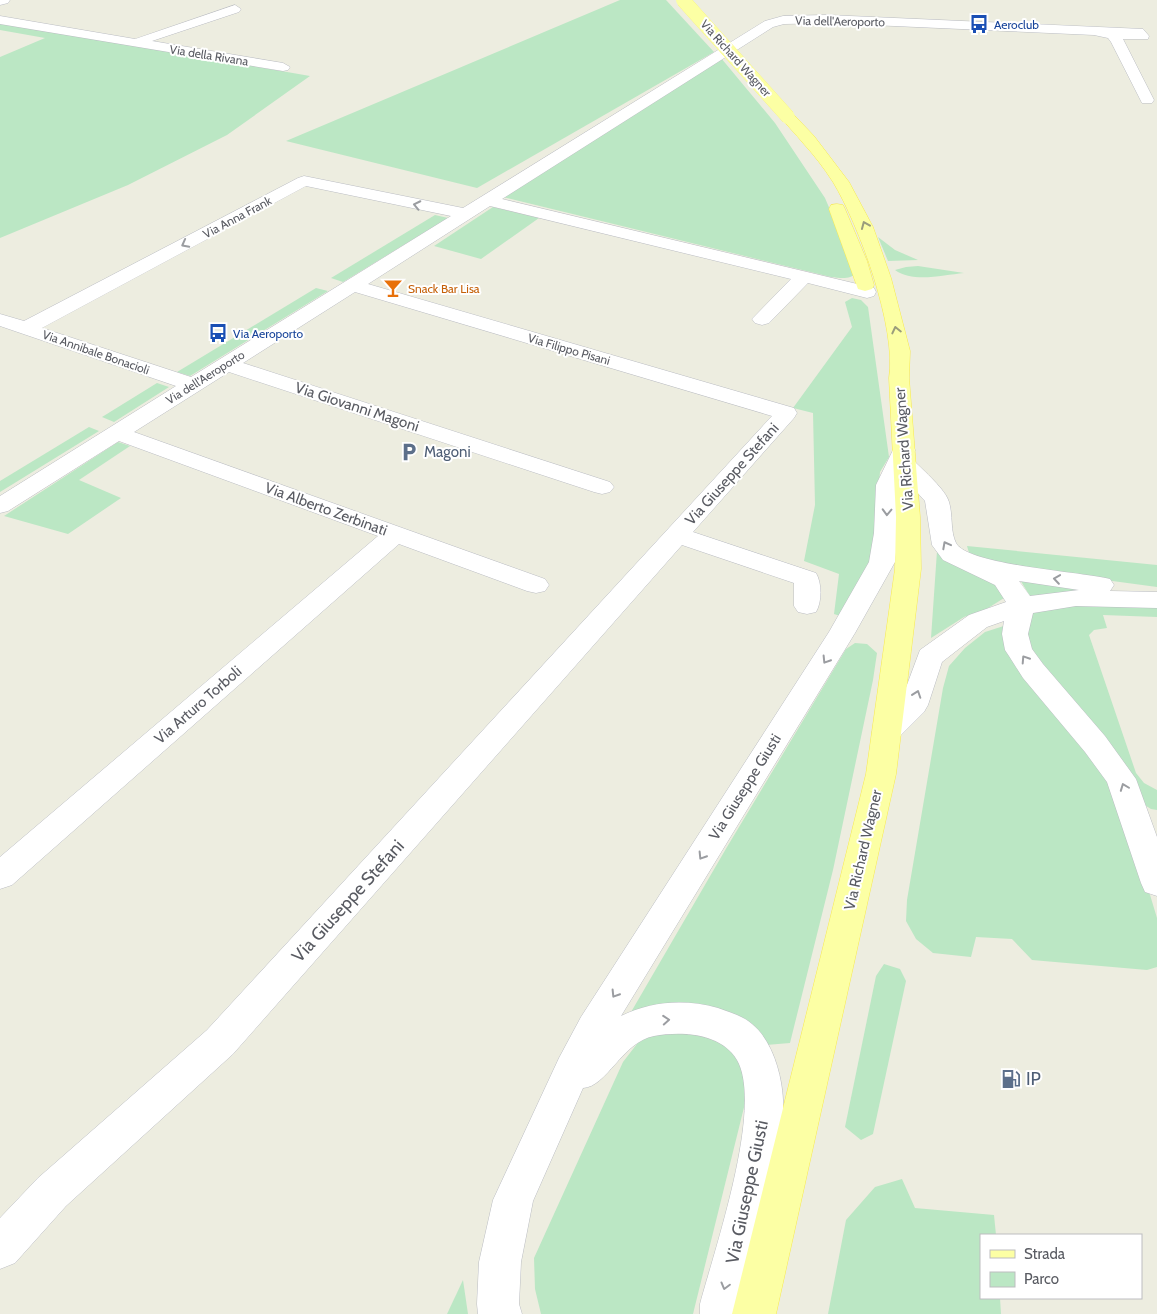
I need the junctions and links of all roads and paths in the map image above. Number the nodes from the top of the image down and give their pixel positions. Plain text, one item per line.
1 (4, 0) edge
2 (683, 0) edge
3 (0, 1) edge
4 (235, 9) dead end
5 (0, 20) edge
6 (1094, 31) junction
7 (1112, 35) junction
8 (135, 43) junction
9 (283, 67) dead end
10 (1147, 100) dead end
11 (788, 117) junction
12 (487, 200) junction
13 (464, 214) junction
14 (804, 276) junction
15 (352, 285) junction
16 (867, 292) junction
17 (762, 319) dead end
18 (0, 320) edge
19 (26, 328) junction
20 (226, 364) junction
21 (899, 378) junction
22 (192, 385) junction
23 (786, 413) joint
24 (117, 433) junction
25 (905, 458) junction
26 (602, 487) dead end
27 (0, 506) edge
28 (395, 534) junction
29 (677, 535) junction
30 (971, 564) junction
31 (536, 585) dead end
32 (1157, 594) edge
33 (1157, 600) edge
34 (807, 606) dead end
35 (1021, 606) junction
36 (887, 732) junction
37 (1147, 823) edge
38 (0, 876) edge
39 (1157, 883) edge
40 (552, 1113) junction
41 (0, 1248) edge
42 (500, 1314) edge
43 (722, 1314) edge
44 (754, 1314) edge

1 - 3 street
2 - 11 main road, Via Richard Wagner, bridge
4 - 8 street, Via della Rivana
5 - 8 street, Via della Rivana
6 - 7 street, Via dell'Aeroporto
6 - 7 street, Via dell'Aeroporto
6 - 12 street, Via dell'Aeroporto
7 - 10 street
8 - 9 street, Via della Rivana
11 - 16 main road, Via Richard Wagner
21 -> 11 main road, Via Richard Wagner
12 - 13 street, Via dell'Aeroporto
12 - 14 street
13 - 15 street, Via dell'Aeroporto
13 -> 19 street, Via Anna Frank
14 - 16 street
14 - 17 street
15 - 20 street, Via dell'Aeroporto
15 - 23 street, Via Filippo Pisani
16 - 21 main road, Via Richard Wagner
18 - 19 street, Via Annibale Bonacioli
19 - 22 street, Via Annibale Bonacioli
20 - 22 street, Via dell'Aeroporto
20 - 26 street, Via Giovanni Magoni
21 - 25 main road, Via Richard Wagner
22 - 24 street, Via dell'Aeroporto
23 - 29 street, Via Giuseppe Stefani
24 - 27 street, Via dell'Aeroporto
24 - 28 street, Via Alberto Zerbinati
30 -> 25 street
25 - 36 main road, Via Richard Wagner
25 -> 40 street, Via Giuseppe Giusti
28 - 31 street, Via Alberto Zerbinati
28 - 38 street, Via Arturo Torboli
29 - 34 street, Via Giuseppe Stefani
29 - 41 street, Via Giuseppe Stefani
32 -> 30 street
30 - 35 street
33 - 35 street
36 -> 35 street
37 -> 35 street
36 - 44 main road, Via Richard Wagner
37 - 39 street
40 - 42 street, Via Giuseppe Giusti
40 -> 43 street, Via Giuseppe Giusti

